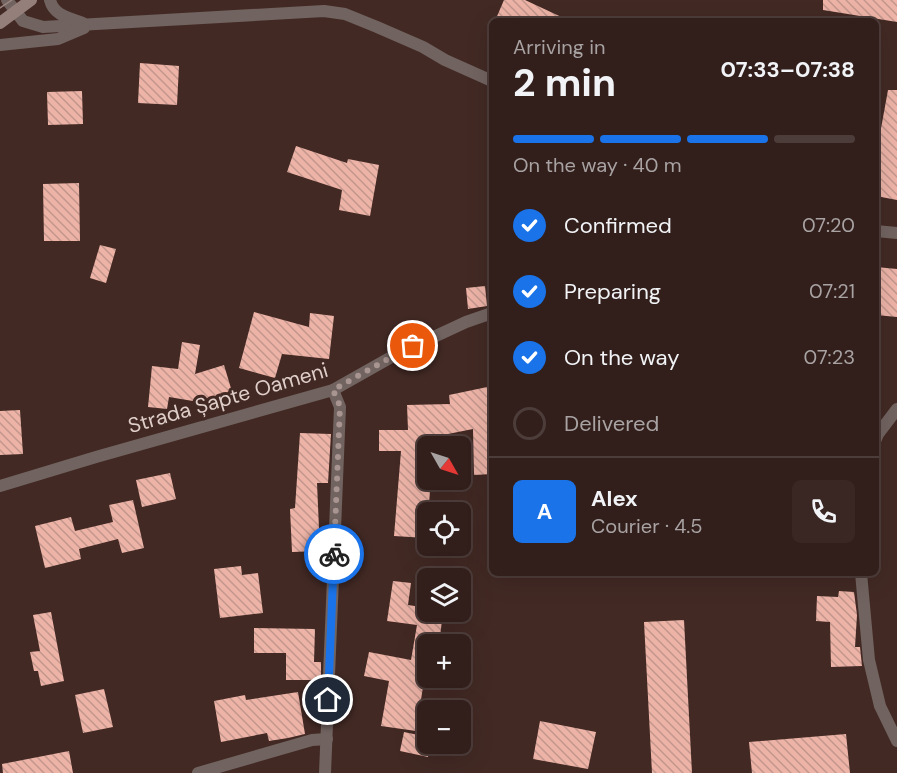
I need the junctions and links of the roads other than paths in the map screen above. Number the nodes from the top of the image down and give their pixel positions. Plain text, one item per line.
1 (7, 0) edge
2 (31, 0) edge
3 (51, 0) edge
4 (16, 11) junction
5 (0, 22) edge
6 (90, 25) junction
7 (0, 45) edge
8 (489, 80) edge
9 (879, 231) edge
10 (897, 233) edge
11 (489, 314) edge
12 (333, 390) junction
13 (897, 409) edge
14 (879, 433) edge
15 (0, 486) edge
16 (861, 576) edge
17 (327, 739) junction
18 (897, 741) edge
19 (198, 773) edge
20 (325, 773) edge

1 - 4 street
2 - 4 main road
3 - 6 street
4 - 5 main road
4 - 6 street
6 - 7 street
6 - 8 street
9 - 10 street
11 - 12 street, Strada Șapte Oameni
12 - 15 street, Strada Șapte Oameni
12 - 17 street
13 - 14 street
16 - 18 street
17 - 19 street
17 - 20 street

